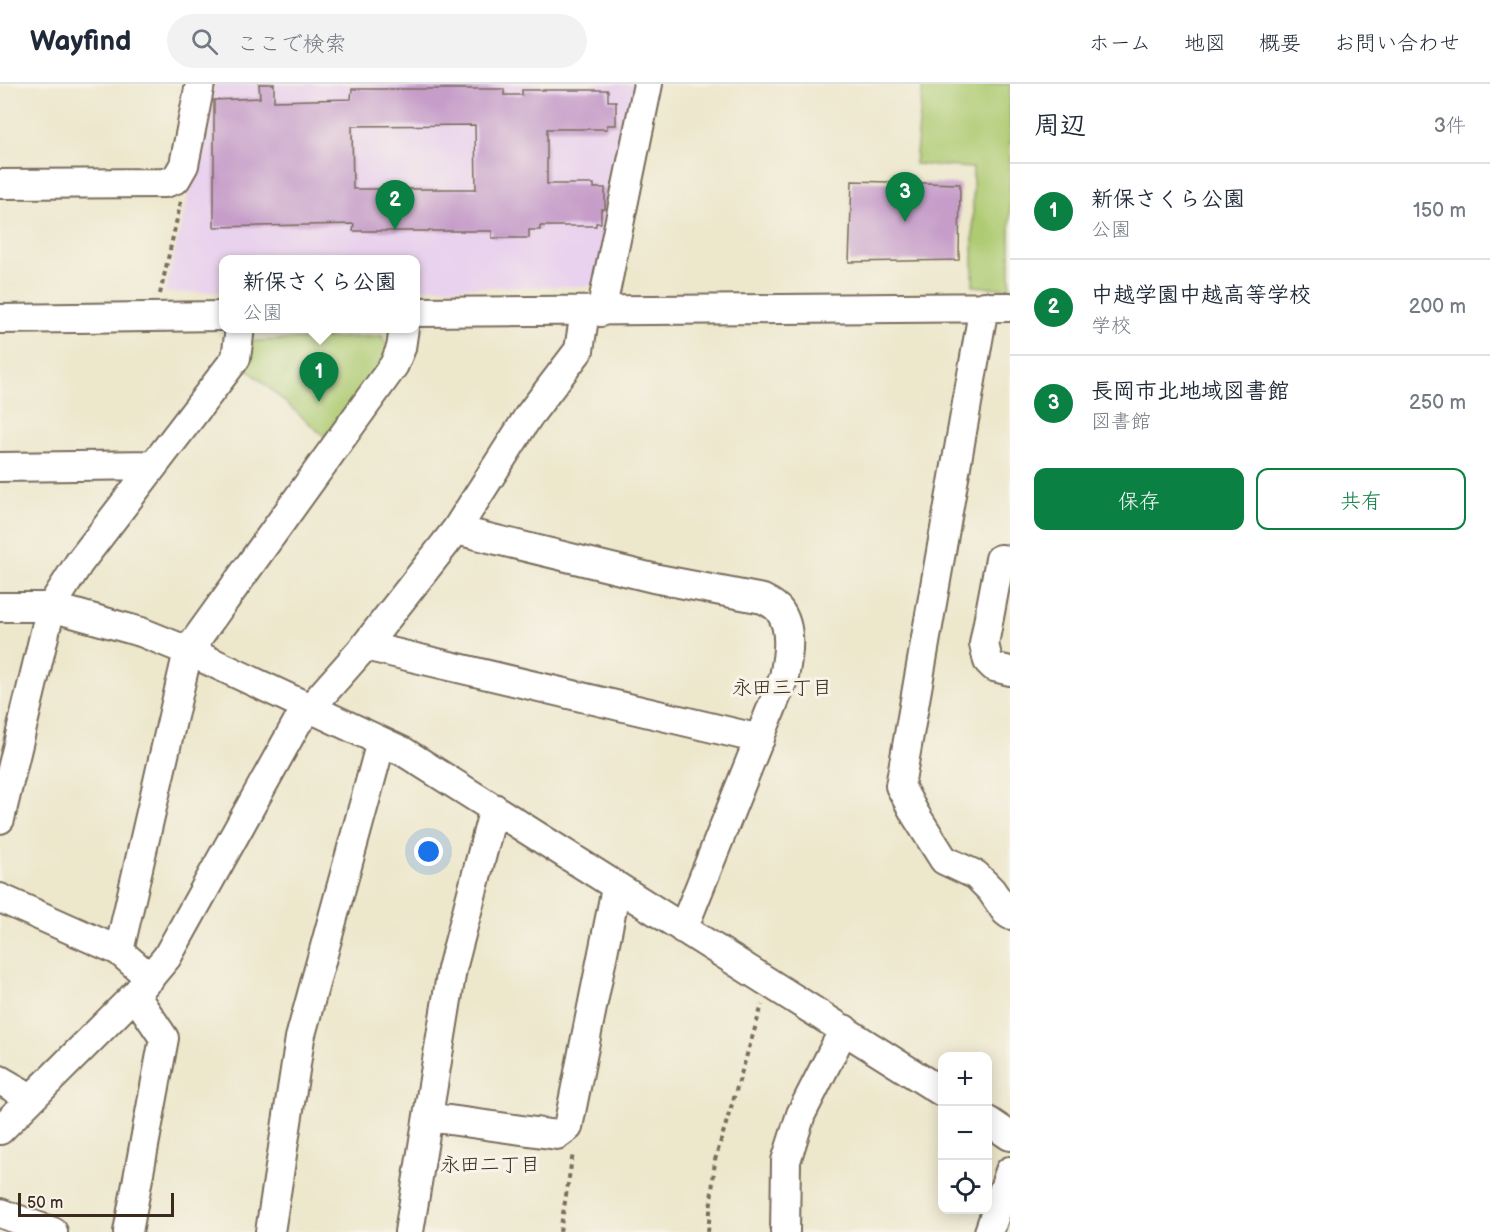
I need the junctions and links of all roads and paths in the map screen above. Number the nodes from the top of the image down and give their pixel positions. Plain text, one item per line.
1 (200, 84) edge
2 (648, 84) edge
3 (176, 179) junction
4 (0, 184) edge
5 (997, 307) edge
6 (420, 312) edge
7 (593, 312) junction
8 (219, 316) edge
9 (155, 318) junction
10 (0, 319) edge
11 (239, 333) edge
12 (403, 333) edge
13 (154, 465) junction
14 (0, 467) edge
15 (456, 530) junction
16 (1010, 560) edge
17 (0, 607) edge
18 (51, 607) junction
19 (365, 646) junction
20 (188, 651) junction
21 (1010, 671) edge
22 (309, 707) junction
23 (760, 739) junction
24 (381, 742) junction
25 (494, 808) junction
26 (0, 819) edge
27 (616, 888) junction
28 (0, 898) edge
29 (1010, 915) edge
30 (683, 929) junction
31 (119, 951) junction
32 (768, 981) junction
33 (142, 987) junction
34 (844, 1029) junction
35 (0, 1080) edge
36 (938, 1089) edge
37 (31, 1098) junction
38 (428, 1117) junction
39 (992, 1124) edge
40 (568, 1127) junction
41 (0, 1130) edge
42 (1010, 1136) edge
43 (1010, 1171) edge
44 (0, 1213) edge
45 (53, 1232) edge
46 (128, 1232) edge
47 (270, 1232) edge
48 (409, 1232) edge
49 (560, 1232) edge
50 (708, 1232) edge
51 (785, 1232) edge
52 (989, 1232) edge

1 - 3 street
2 - 7 street
3 - 4 street
3 - 9 path
5 - 7 street
5 - 29 street
6 - 7 street
7 - 15 street
8 - 9 street
9 - 10 street
11 - 13 street
12 - 20 street
13 - 14 street
13 - 18 street
15 - 19 street
15 - 23 street
16 - 21 street
17 - 18 street
18 - 20 street
18 - 26 street
19 - 22 street
19 - 23 street
20 - 22 street
20 - 31 street
22 - 24 street
22 - 33 street
23 - 30 street
24 - 25 street
24 - 47 street
25 - 27 street
25 - 38 street
27 - 30 street
27 - 40 street
28 - 31 street
30 - 32 street
31 - 33 street
32 - 34 street
32 - 50 path
33 - 37 street
33 - 46 street
34 - 36 street
34 - 51 street
35 - 37 street
37 - 41 street
38 - 40 street
38 - 48 street
39 - 42 street
40 - 49 path
43 - 52 street
44 - 45 street

